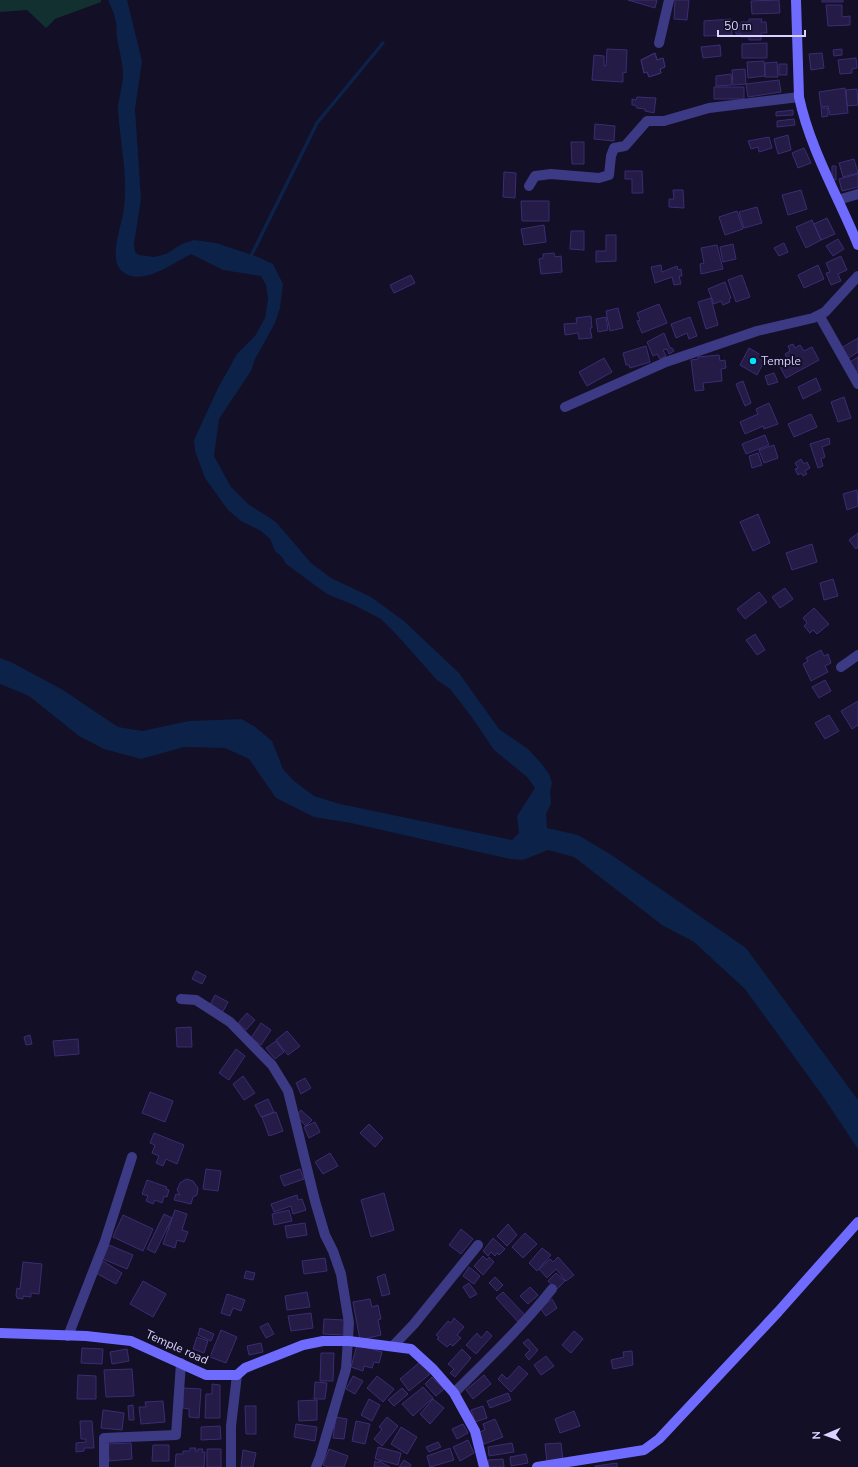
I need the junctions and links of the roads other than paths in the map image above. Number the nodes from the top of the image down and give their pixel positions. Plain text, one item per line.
1 (669, 0) edge
2 (796, 0) edge
3 (660, 43) dead end
4 (799, 97) junction
5 (529, 186) dead end
6 (858, 194) edge
7 (838, 200) junction
8 (858, 245) edge
9 (858, 276) edge
10 (819, 315) junction
11 (858, 384) edge
12 (565, 407) dead end
13 (858, 655) edge
14 (841, 667) dead end
15 (181, 999) dead end
16 (132, 1157) dead end
17 (858, 1222) edge
18 (478, 1245) dead end
19 (552, 1289) dead end
20 (0, 1333) edge
21 (68, 1336) junction
22 (349, 1340) junction
23 (393, 1346) junction
24 (181, 1364) junction
25 (237, 1375) junction
26 (454, 1393) junction
27 (104, 1467) edge
28 (231, 1467) edge
29 (316, 1467) edge
30 (484, 1467) edge
31 (537, 1467) edge

1 - 3 street
2 - 4 street
4 - 5 street
4 - 7 street
6 - 7 street
7 - 8 street
9 - 10 street
10 - 11 street
10 - 12 street
13 - 14 street
15 - 22 street
16 - 21 street
17 - 31 street
18 - 23 street
19 - 26 street
20 - 21 street, Temple road
21 - 24 street, Temple road
22 - 23 street
22 - 25 street
22 - 29 street
23 - 26 street
24 - 25 street, Temple road
24 - 27 street
25 - 28 street
26 - 30 street

